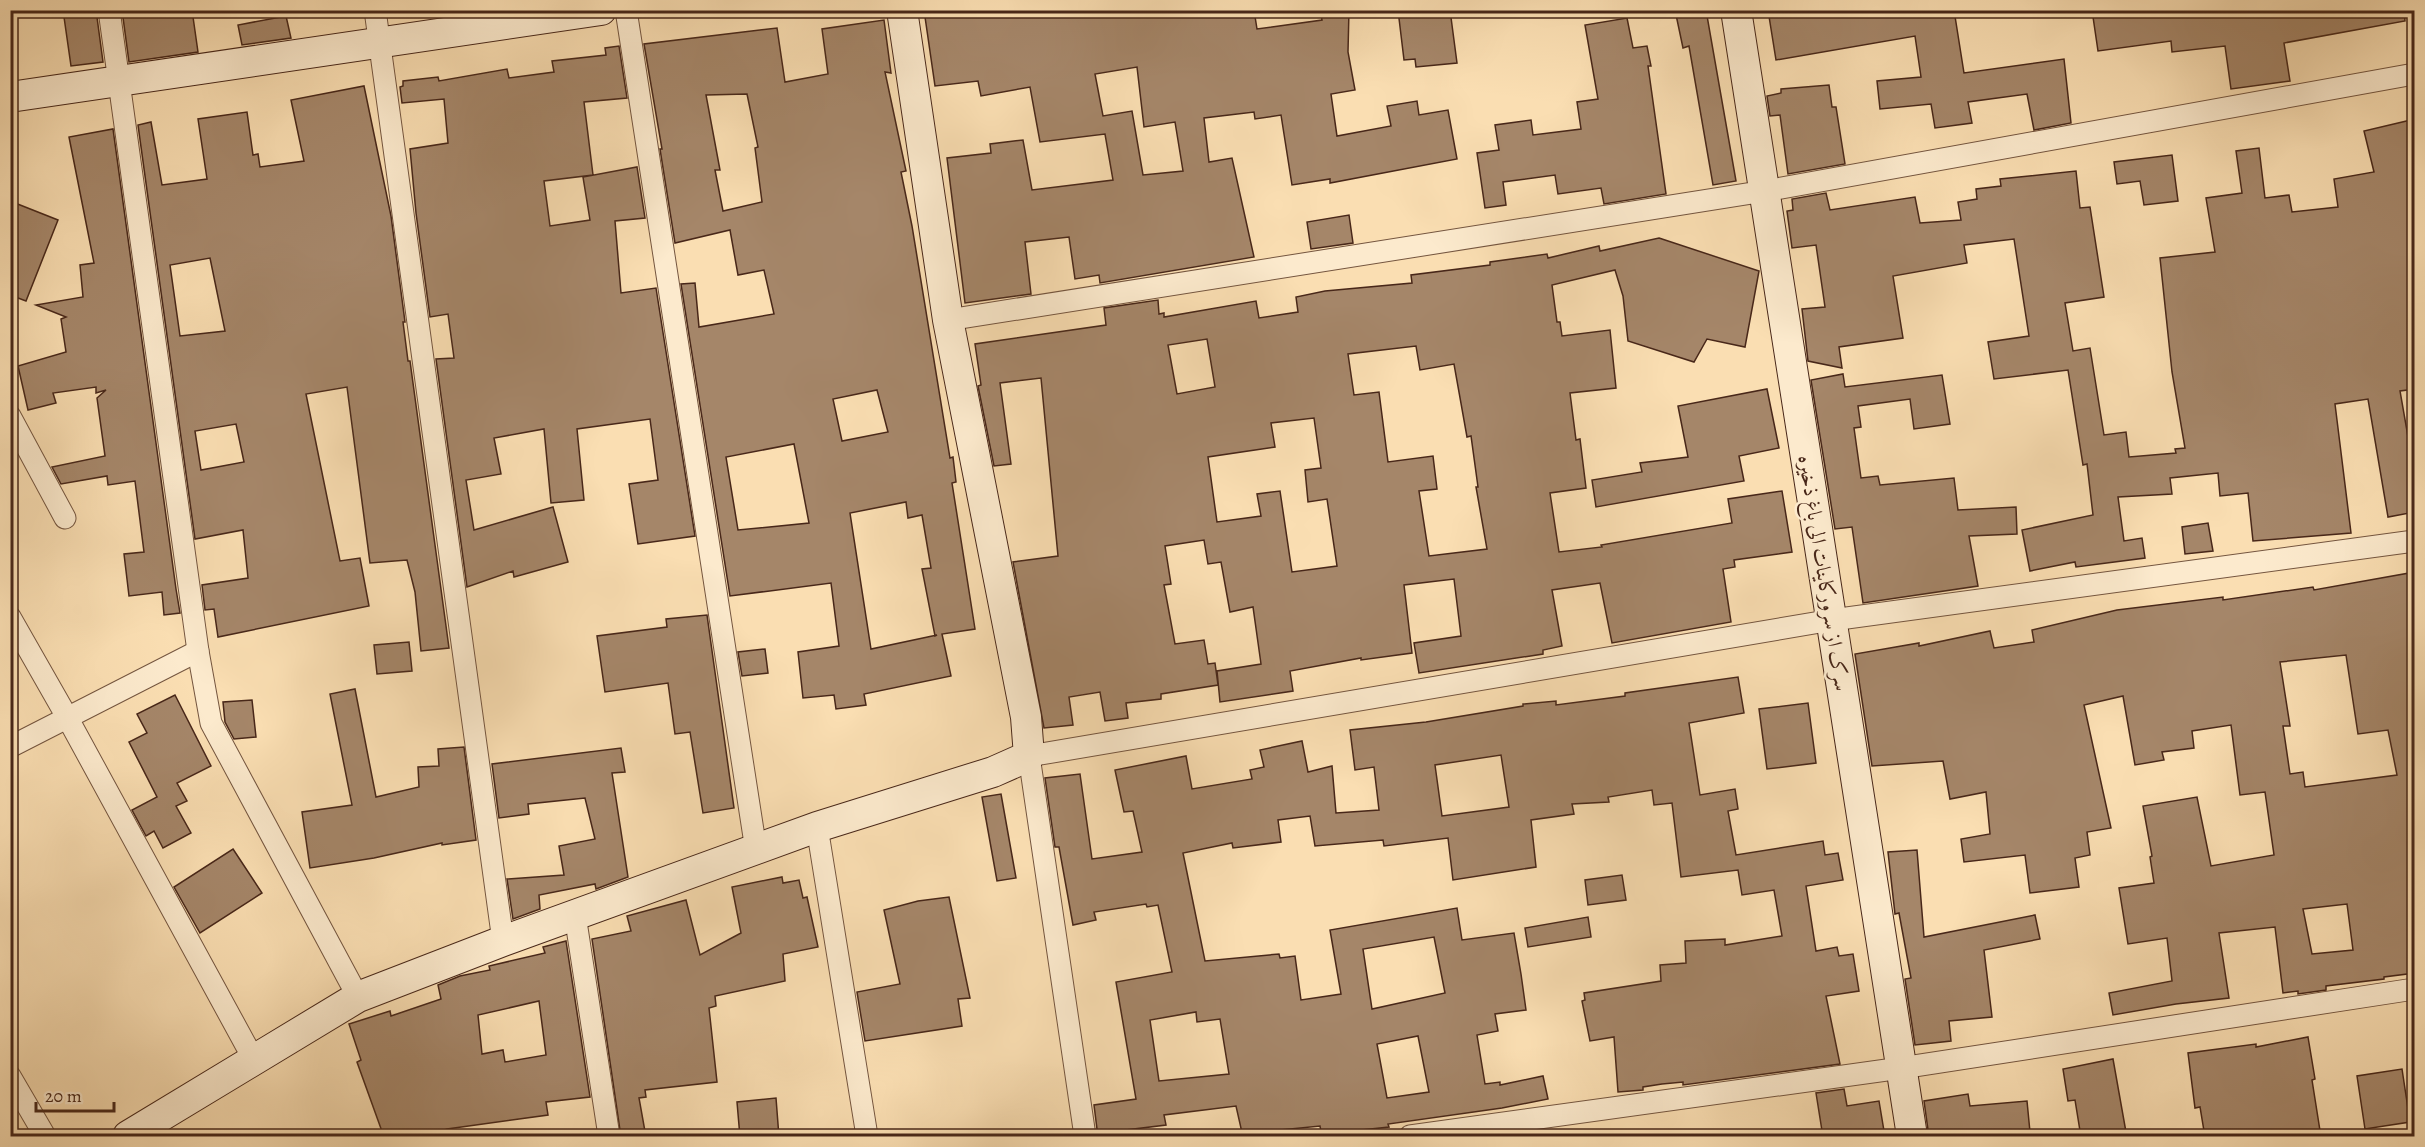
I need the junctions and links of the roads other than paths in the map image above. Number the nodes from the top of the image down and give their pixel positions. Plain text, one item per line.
1 (109, 10) edge
2 (375, 10) edge
3 (602, 10) edge
4 (626, 10) edge
5 (902, 10) edge
6 (1737, 10) edge
7 (380, 43) junction
8 (2415, 74) edge
9 (118, 81) junction
10 (10, 97) edge
11 (1765, 191) junction
12 (948, 320) junction
13 (10, 416) edge
14 (65, 518) dead end
15 (2415, 541) edge
16 (10, 617) edge
17 (1832, 620) junction
18 (198, 651) junction
19 (67, 717) junction
20 (10, 747) edge
21 (1029, 756) junction
22 (817, 826) junction
23 (756, 850) junction
24 (575, 915) junction
25 (503, 941) junction
26 (2415, 989) edge
27 (358, 997) junction
28 (254, 1060) junction
29 (1901, 1068) junction
30 (10, 1076) edge
31 (45, 1137) edge
32 (128, 1137) edge
33 (609, 1137) edge
34 (867, 1137) edge
35 (1085, 1137) edge
36 (1410, 1137) edge
37 (1912, 1137) edge

1 - 9 street
2 - 7 street
3 - 7 street
4 - 23 street
5 - 12 street
6 - 11 street, سرک از سرورکاینات الی باغ ذخیره
7 - 9 street
7 - 25 street
8 - 11 street
9 - 10 street
9 - 18 street
11 - 12 street
11 - 17 street, سرک از سرورکاینات الی باغ ذخیره
12 - 21 street
13 - 14 street
15 - 17 street
16 - 19 street
17 - 21 street
17 - 29 street, سرک از سرورکاینات الی باغ ذخیره
18 - 19 street
18 - 27 street
19 - 20 street
19 - 28 street
21 - 22 street
21 - 35 street
22 - 23 street
22 - 34 street
23 - 24 street
24 - 25 street
24 - 33 street
25 - 27 street
26 - 29 street
27 - 28 street
28 - 32 street
29 - 36 street
29 - 37 street, سرک از سرورکاینات الی باغ ذخیره
30 - 31 street

